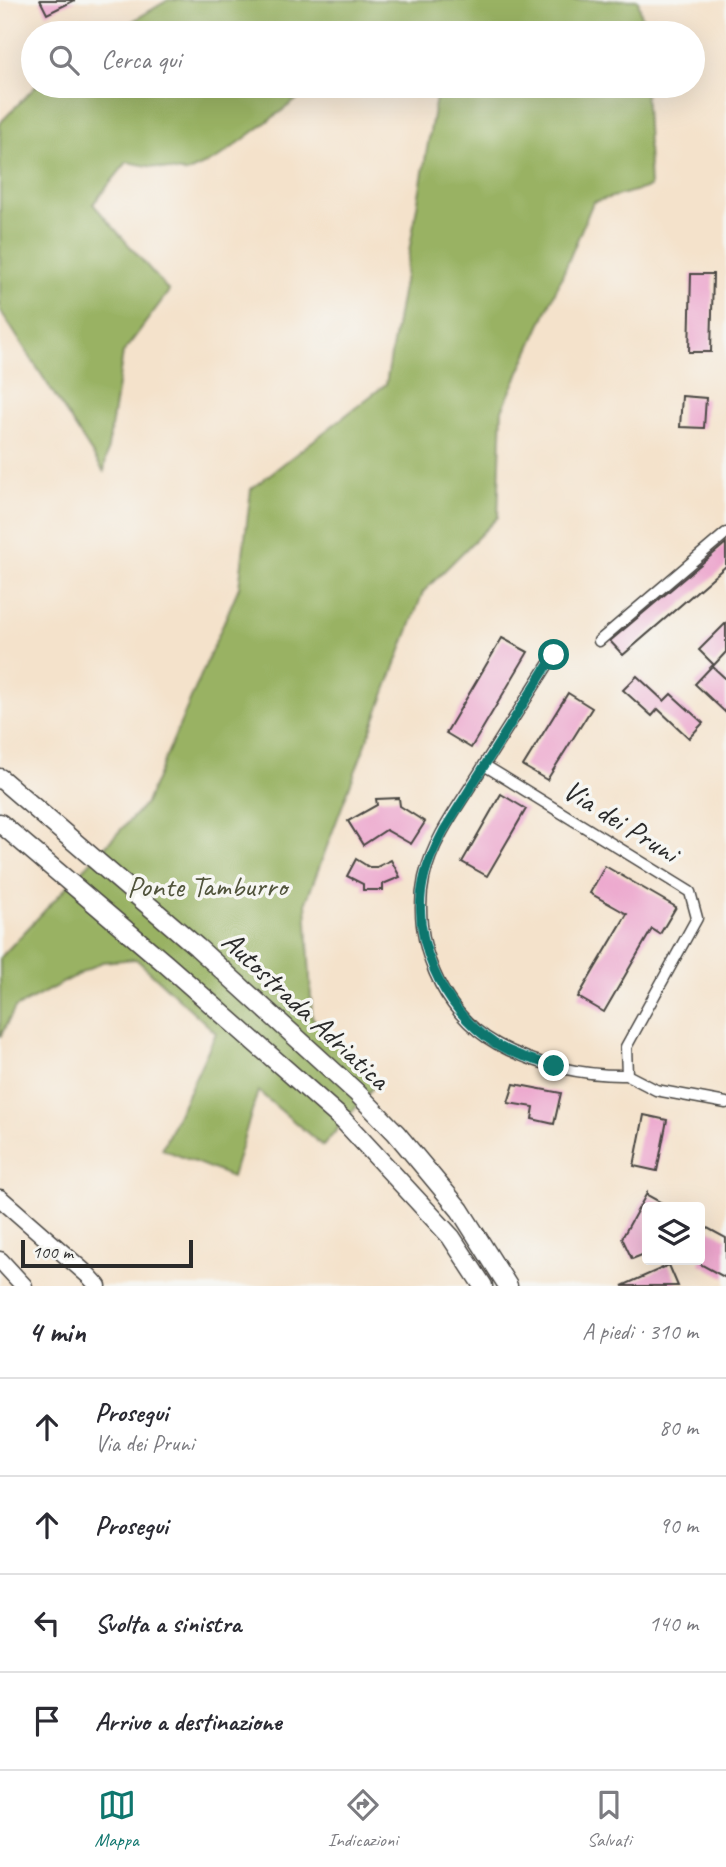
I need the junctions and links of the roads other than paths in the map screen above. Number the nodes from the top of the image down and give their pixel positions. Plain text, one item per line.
1 (726, 533) edge
2 (599, 641) dead end
3 (554, 655) dead end
4 (484, 765) junction
5 (0, 778) edge
6 (0, 823) edge
7 (627, 1075) junction
8 (726, 1103) edge
9 (0, 1198) edge
10 (0, 1260) edge
11 (24, 1286) edge
12 (98, 1286) edge
13 (483, 1286) edge
14 (508, 1286) edge

1 - 2 street
3 - 4 street
4 - 7 street, Via dei Pruni
4 - 7 street
5 - 14 highway, Autostrada Adriatica
6 - 13 highway, Autostrada Adriatica
7 - 8 street
9 - 12 highway
10 - 11 highway

